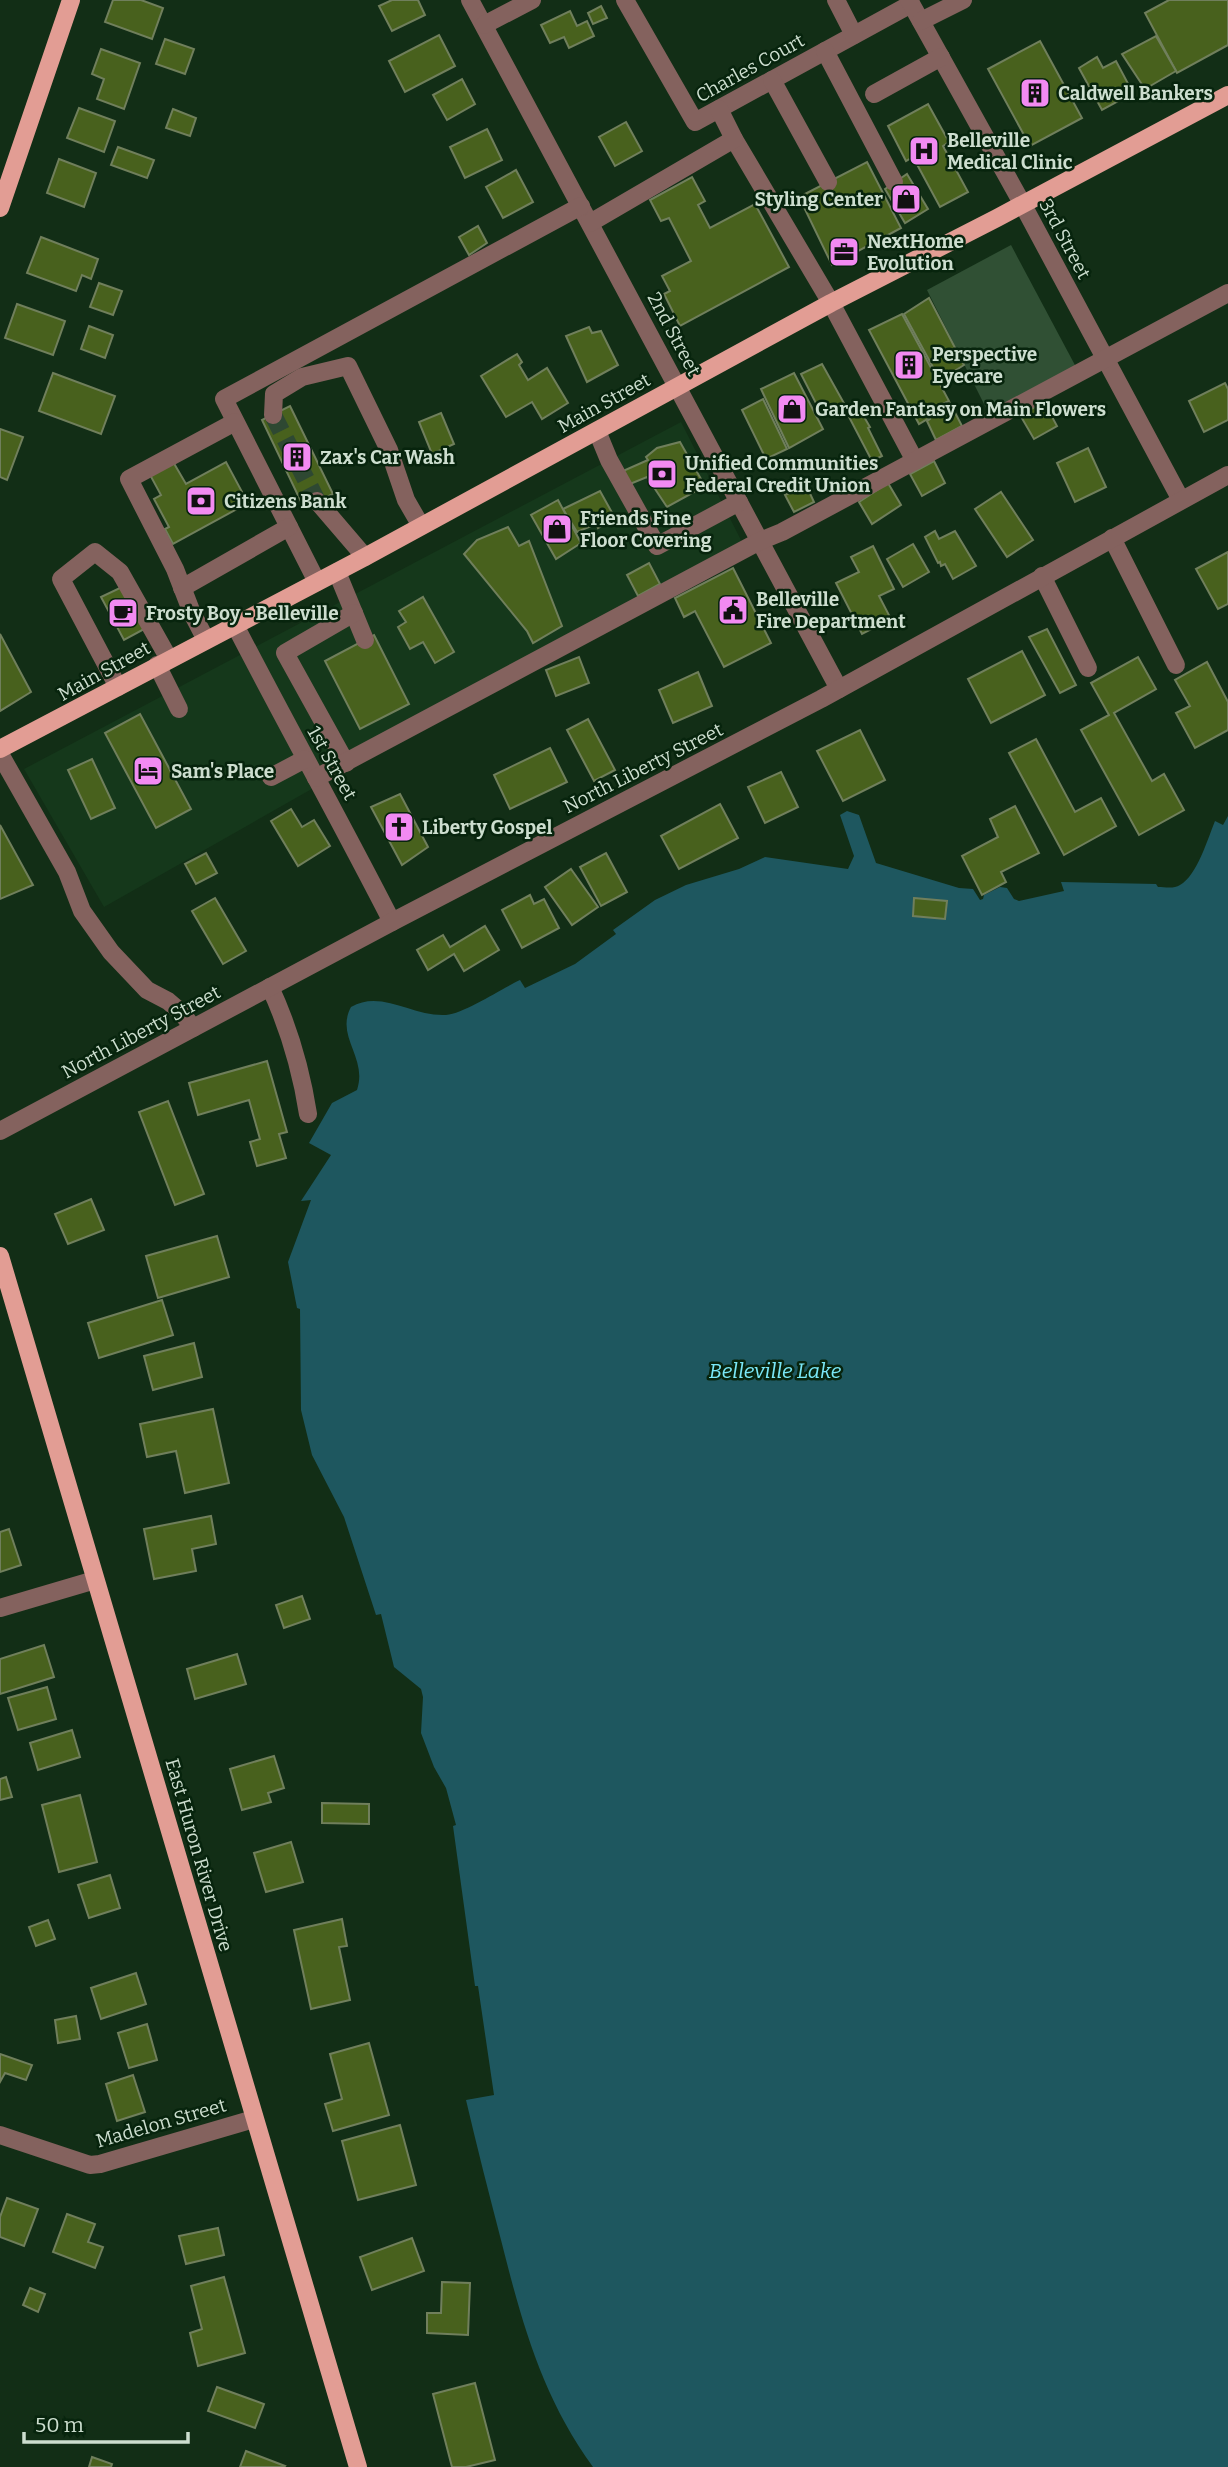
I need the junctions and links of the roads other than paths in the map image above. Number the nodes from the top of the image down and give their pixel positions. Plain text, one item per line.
1 (71, 0) edge
2 (470, 0) edge
3 (532, 0) edge
4 (625, 0) edge
5 (836, 0) edge
6 (963, 0) edge
7 (910, 2) edge
8 (921, 21) junction
9 (484, 24) junction
10 (854, 35) junction
11 (825, 51) junction
12 (941, 57) junction
13 (772, 80) junction
14 (874, 94) dead end
15 (1228, 94) edge
16 (719, 109) junction
17 (734, 139) junction
18 (894, 182) dead end
19 (828, 183) dead end
20 (1023, 205) junction
21 (581, 206) junction
22 (0, 208) edge
23 (590, 223) junction
24 (1228, 293) edge
25 (831, 303) junction
26 (316, 348) junction
27 (1105, 358) junction
28 (348, 366) junction
29 (678, 386) junction
30 (273, 415) dead end
31 (235, 422) junction
32 (597, 431) junction
33 (915, 461) junction
34 (1228, 475) edge
35 (1181, 500) junction
36 (317, 501) tunnel mouth
37 (739, 502) junction
38 (421, 526) junction
39 (289, 527) junction
40 (1112, 538) junction
41 (760, 541) junction
42 (365, 557) junction
43 (337, 572) junction
44 (1042, 576) junction
45 (317, 582) junction
46 (182, 588) junction
47 (354, 613) junction
48 (235, 625) junction
49 (206, 640) junction
50 (366, 640) dead end
51 (163, 662) junction
52 (1176, 665) dead end
53 (1087, 668) dead end
54 (118, 687) junction
55 (839, 689) junction
56 (179, 709) dead end
57 (0, 751) edge
58 (305, 759) junction
59 (346, 763) junction
60 (271, 777) dead end
61 (316, 778) junction
62 (392, 922) junction
63 (270, 987) junction
64 (193, 1028) junction
65 (308, 1114) dead end
66 (0, 1131) edge
67 (0, 1256) edge
68 (95, 1580) junction
69 (0, 1608) edge
70 (254, 2119) junction
71 (0, 2135) edge
72 (358, 2467) edge

1 - 22 main road
2 - 9 street, 2nd Street
3 - 9 street
4 - 16 street, Charles Court
5 - 10 street
6 - 8 street
7 - 8 street, 3rd Street
7 - 10 street, Charles Court
8 - 12 street, 3rd Street
9 - 21 street, 2nd Street
10 - 11 street, Charles Court
11 - 13 street, Charles Court
11 - 18 street
12 - 14 street
12 - 20 street, 3rd Street
13 - 16 street, Charles Court
13 - 19 street
15 - 20 main road, Main Street
16 - 17 street
17 - 23 street
17 - 25 street
20 - 25 main road, Main Street
20 - 27 street, 3rd Street
21 - 23 street, 2nd Street
21 - 26 street
23 - 29 street, 2nd Street
24 - 27 street
25 - 29 main road, Main Street
25 - 33 street
26 - 28 street
26 - 31 street
27 - 33 street
27 - 35 street, 3rd Street
28 - 30 street
28 - 38 street
29 - 32 main road, Main Street
29 - 37 street, 2nd Street
31 - 39 street
31 - 46 street
32 - 37 street
32 - 38 main road, Main Street
33 - 41 street
34 - 35 street, North Liberty Street
35 - 40 street, North Liberty Street
36 - 42 street
37 - 41 street, 2nd Street
38 - 42 main road, Main Street
39 - 45 street
39 - 46 street
40 - 44 street, North Liberty Street
40 - 52 street
41 - 55 street, 2nd Street
41 - 59 street
42 - 43 main road, Main Street
43 - 45 main road, Main Street
43 - 47 street
44 - 53 street
44 - 55 street, North Liberty Street
45 - 48 main road, Main Street
46 - 49 street
47 - 50 street
47 - 59 street
48 - 49 main road, Main Street
48 - 58 street, 1st Street
49 - 51 main road, Main Street
51 - 54 main road, Main Street
51 - 54 street
51 - 56 street
54 - 57 main road, Main Street
55 - 62 street, North Liberty Street
57 - 64 street
58 - 60 street
58 - 61 street, 1st Street
59 - 61 street
61 - 62 street, 1st Street
62 - 63 street, North Liberty Street
63 - 64 street, North Liberty Street
63 - 65 street
64 - 66 street, North Liberty Street
67 - 68 main road, East Huron River Drive
68 - 69 street
68 - 70 main road, East Huron River Drive
70 - 71 street, Madelon Street
70 - 72 main road, East Huron River Drive

